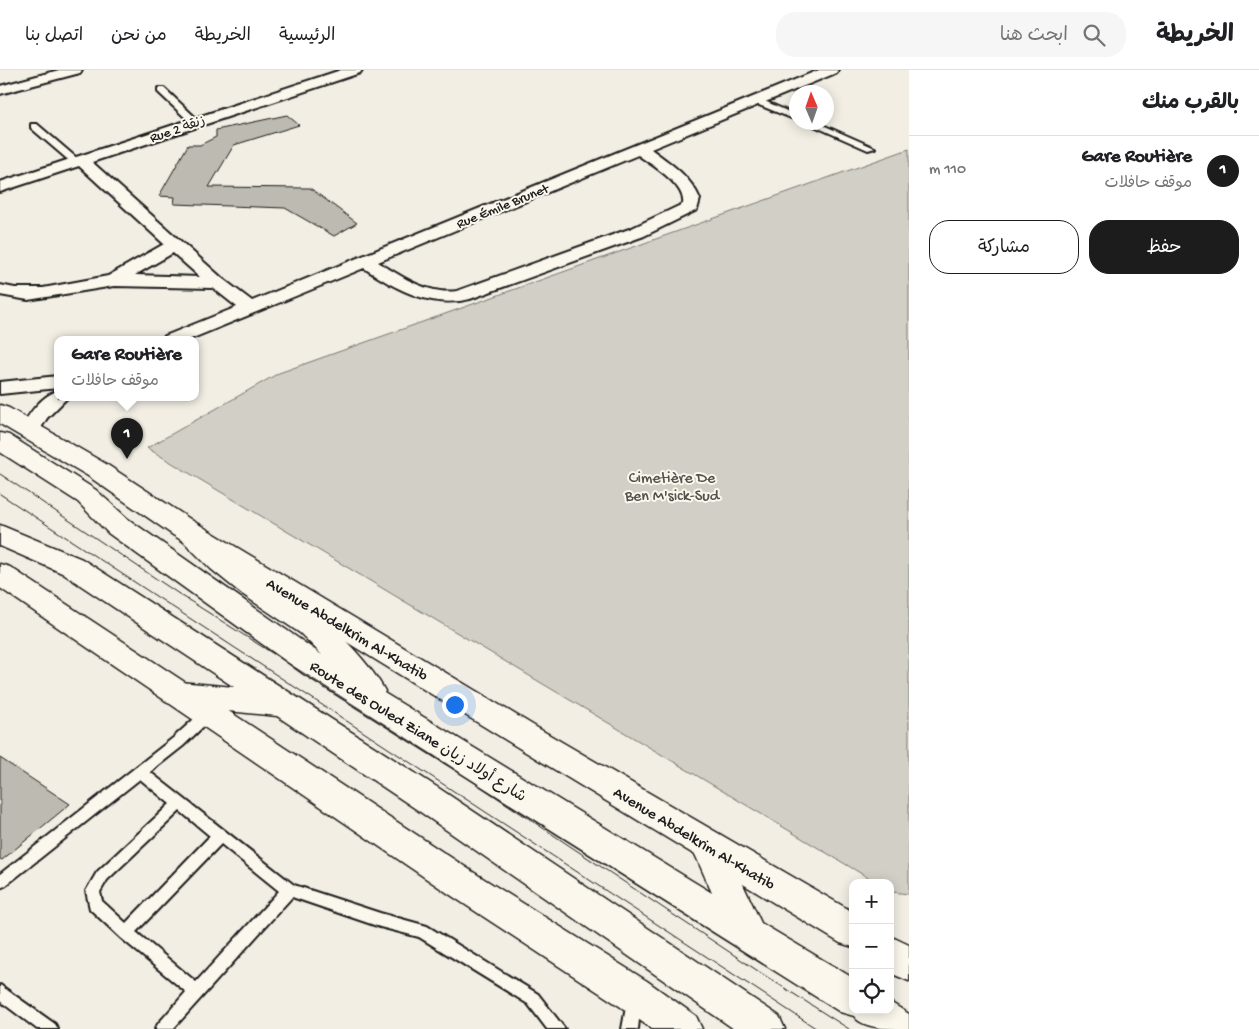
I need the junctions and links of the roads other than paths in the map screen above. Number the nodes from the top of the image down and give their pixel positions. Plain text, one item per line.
1 (75, 70) edge
2 (354, 70) edge
3 (831, 70) edge
4 (0, 90) edge
5 (161, 90) dead end
6 (757, 101) junction
7 (789, 115) edge
8 (196, 122) junction
9 (34, 126) dead end
10 (827, 130) edge
11 (871, 148) dead end
12 (640, 149) junction
13 (79, 162) junction
14 (0, 186) edge
15 (174, 245) junction
16 (366, 261) junction
17 (113, 281) junction
18 (217, 283) junction
19 (0, 290) edge
20 (250, 308) junction
21 (182, 336) edge
22 (54, 382) edge
23 (0, 388) edge
24 (54, 401) edge
25 (0, 413) edge
26 (29, 431) junction
27 (0, 441) edge
28 (192, 533) junction
29 (0, 535) edge
30 (0, 574) edge
31 (179, 694) junction
32 (282, 705) junction
33 (385, 710) junction
34 (208, 714) junction
35 (140, 770) junction
36 (180, 803) junction
37 (220, 835) junction
38 (708, 844) junction
39 (0, 882) edge
40 (289, 890) junction
41 (849, 929) edge
42 (126, 933) junction
43 (748, 933) junction
44 (894, 955) edge
45 (909, 964) edge
46 (0, 992) edge
47 (197, 992) junction
48 (634, 994) junction
49 (849, 996) edge
50 (876, 1014) edge
51 (50, 1029) edge
52 (163, 1029) edge
53 (557, 1029) edge
54 (630, 1029) edge
55 (683, 1029) edge
56 (766, 1029) edge
57 (899, 1029) edge

1 - 4 street
2 - 8 street, Rue 2 زنقة
3 - 6 street, Rue Émile Brunet
5 - 8 lane
6 - 7 lane
6 - 12 street, Rue Émile Brunet
8 - 13 street, Rue 2 زنقة
9 - 13 lane
10 - 11 lane
12 - 16 street, Rue Émile Brunet
12 - 16 street
13 - 14 street, Rue 2 زنقة
13 - 15 street
15 - 17 street
15 - 18 street
16 - 20 street, Rue Émile Brunet
17 - 18 street
17 - 19 street
18 - 20 street
20 - 21 street, Rue Émile Brunet
22 - 23 street
24 - 26 street
25 - 26 main road, Avenue Abdelkrim Al-Khatib
26 - 28 main road, Avenue Abdelkrim Al-Khatib
27 - 33 main road, Route des Ouled Ziane شارع أولاد زيان
28 - 33 main road
28 - 38 main road, Avenue Abdelkrim Al-Khatib
29 - 32 main road
30 - 31 main road
31 - 32 main road
31 - 34 main road
32 - 56 main road
33 - 43 main road, Route des Ouled Ziane شارع أولاد زيان
34 - 35 lane
34 - 48 main road
35 - 36 lane
35 - 39 lane
36 - 37 lane
36 - 42 lane
37 - 40 lane
37 - 42 lane
38 - 41 main road, Avenue Abdelkrim Al-Khatib
38 - 43 main road
40 - 47 lane
40 - 53 lane
42 - 47 lane
43 - 49 main road, Route des Ouled Ziane شارع أولاد زيان
44 - 45 main road
46 - 51 lane
47 - 52 lane
48 - 54 lane
48 - 55 main road
50 - 57 main road

